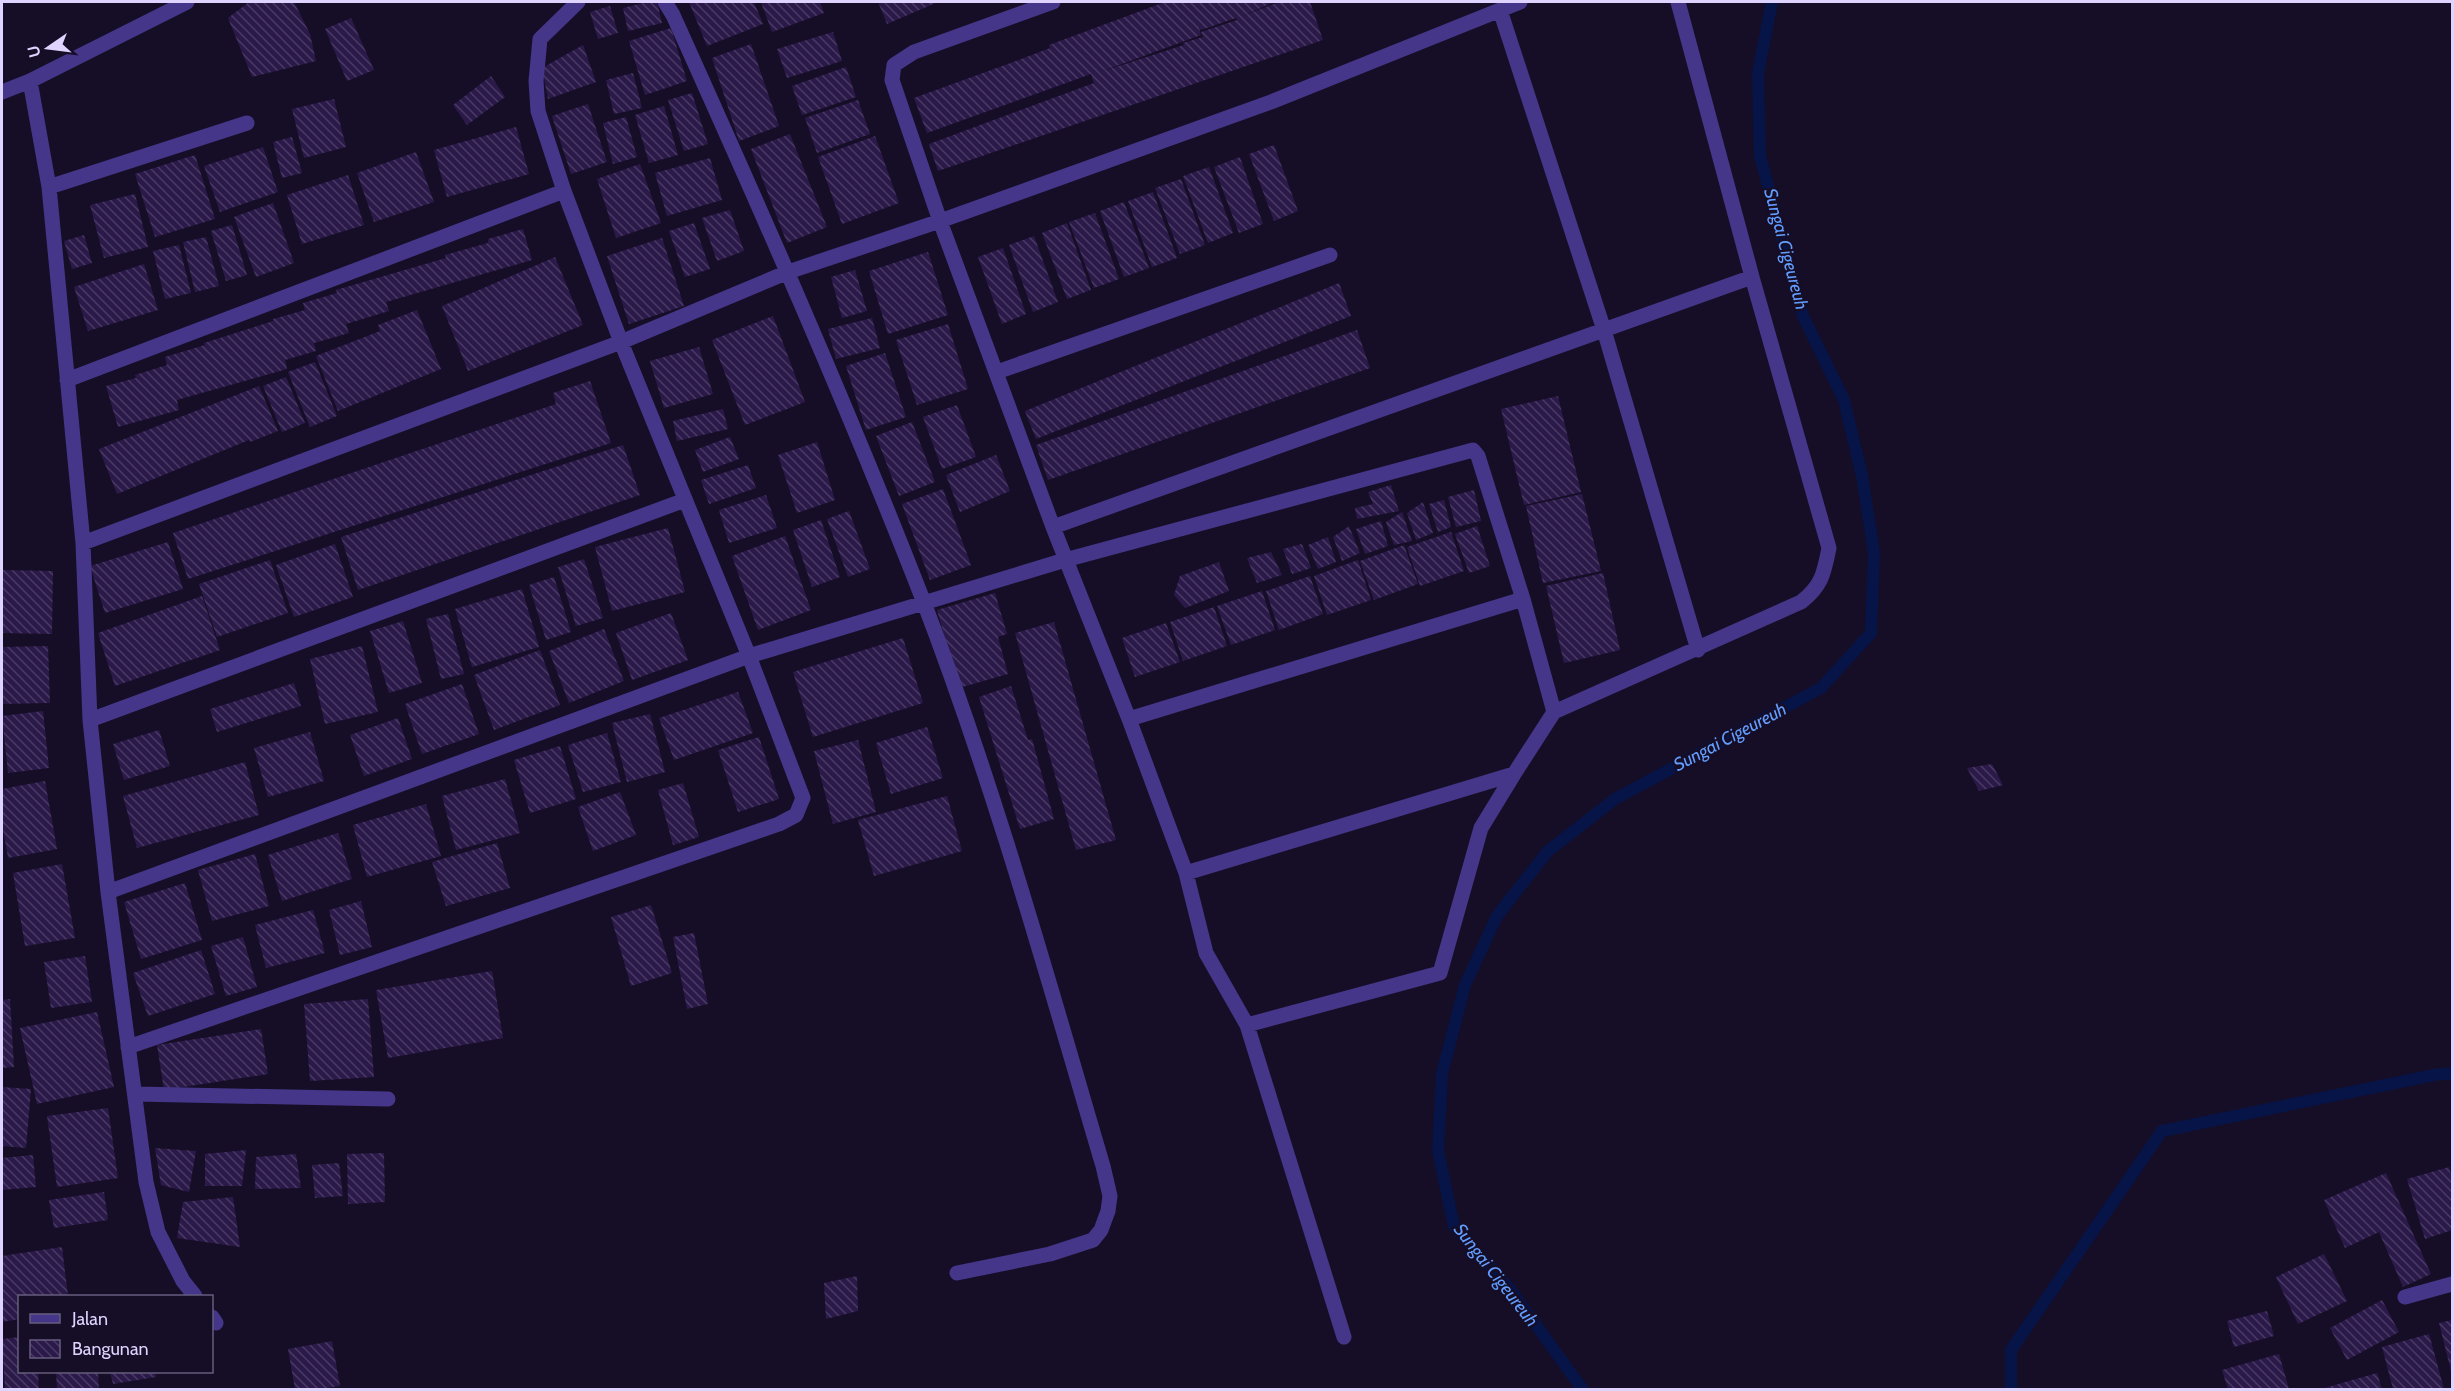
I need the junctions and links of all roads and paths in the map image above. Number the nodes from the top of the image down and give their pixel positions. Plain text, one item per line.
1 (187, 2) edge
2 (578, 2) edge
3 (665, 2) edge
4 (1053, 2) edge
5 (1520, 2) edge
6 (1678, 2) edge
7 (1500, 10) junction
8 (30, 81) junction
9 (2, 92) edge
10 (247, 123) dead end
11 (49, 187) junction
12 (564, 191) junction
13 (940, 221) junction
14 (1330, 255) dead end
15 (788, 272) junction
16 (1752, 277) junction
17 (1604, 330) junction
18 (621, 342) junction
19 (997, 372) junction
20 (67, 380) junction
21 (684, 500) junction
22 (1053, 527) junction
23 (83, 543) junction
24 (1065, 560) junction
25 (1523, 599) junction
26 (923, 602) junction
27 (1698, 650) junction
28 (749, 656) junction
29 (1554, 712) junction
30 (1129, 719) junction
31 (90, 720) junction
32 (1514, 774) junction
33 (1186, 873) junction
34 (108, 892) junction
35 (1247, 1025) junction
36 (128, 1047) junction
37 (136, 1094) junction
38 (388, 1100) dead end
39 (957, 1273) dead end
40 (2452, 1284) edge
41 (194, 1295) edge
42 (2405, 1297) dead end
43 (1344, 1337) dead end

1 - 8 street
2 - 12 street
3 - 15 street
4 - 13 street
5 - 7 street
6 - 16 street
7 - 13 street
7 - 17 street
8 - 9 street
8 - 11 street
10 - 11 street
11 - 20 street
12 - 18 street
12 - 20 street
13 - 15 street
13 - 19 street
14 - 19 street
15 - 18 street
15 - 26 street
16 - 17 street
16 - 27 street
17 - 22 street
17 - 27 street
18 - 21 street
18 - 23 street
19 - 22 street
20 - 23 street
21 - 28 street
21 - 31 street
22 - 24 street
23 - 31 street
24 - 25 street
24 - 26 street
24 - 30 street
25 - 29 street
25 - 30 street
26 - 28 street
26 - 39 street
27 - 29 street
28 - 34 street
28 - 36 street
29 - 32 street
30 - 33 street
31 - 34 street
32 - 33 street
32 - 35 street
33 - 35 street
34 - 36 street
35 - 43 street
36 - 37 street
37 - 38 street
37 - 41 street
40 - 42 street

